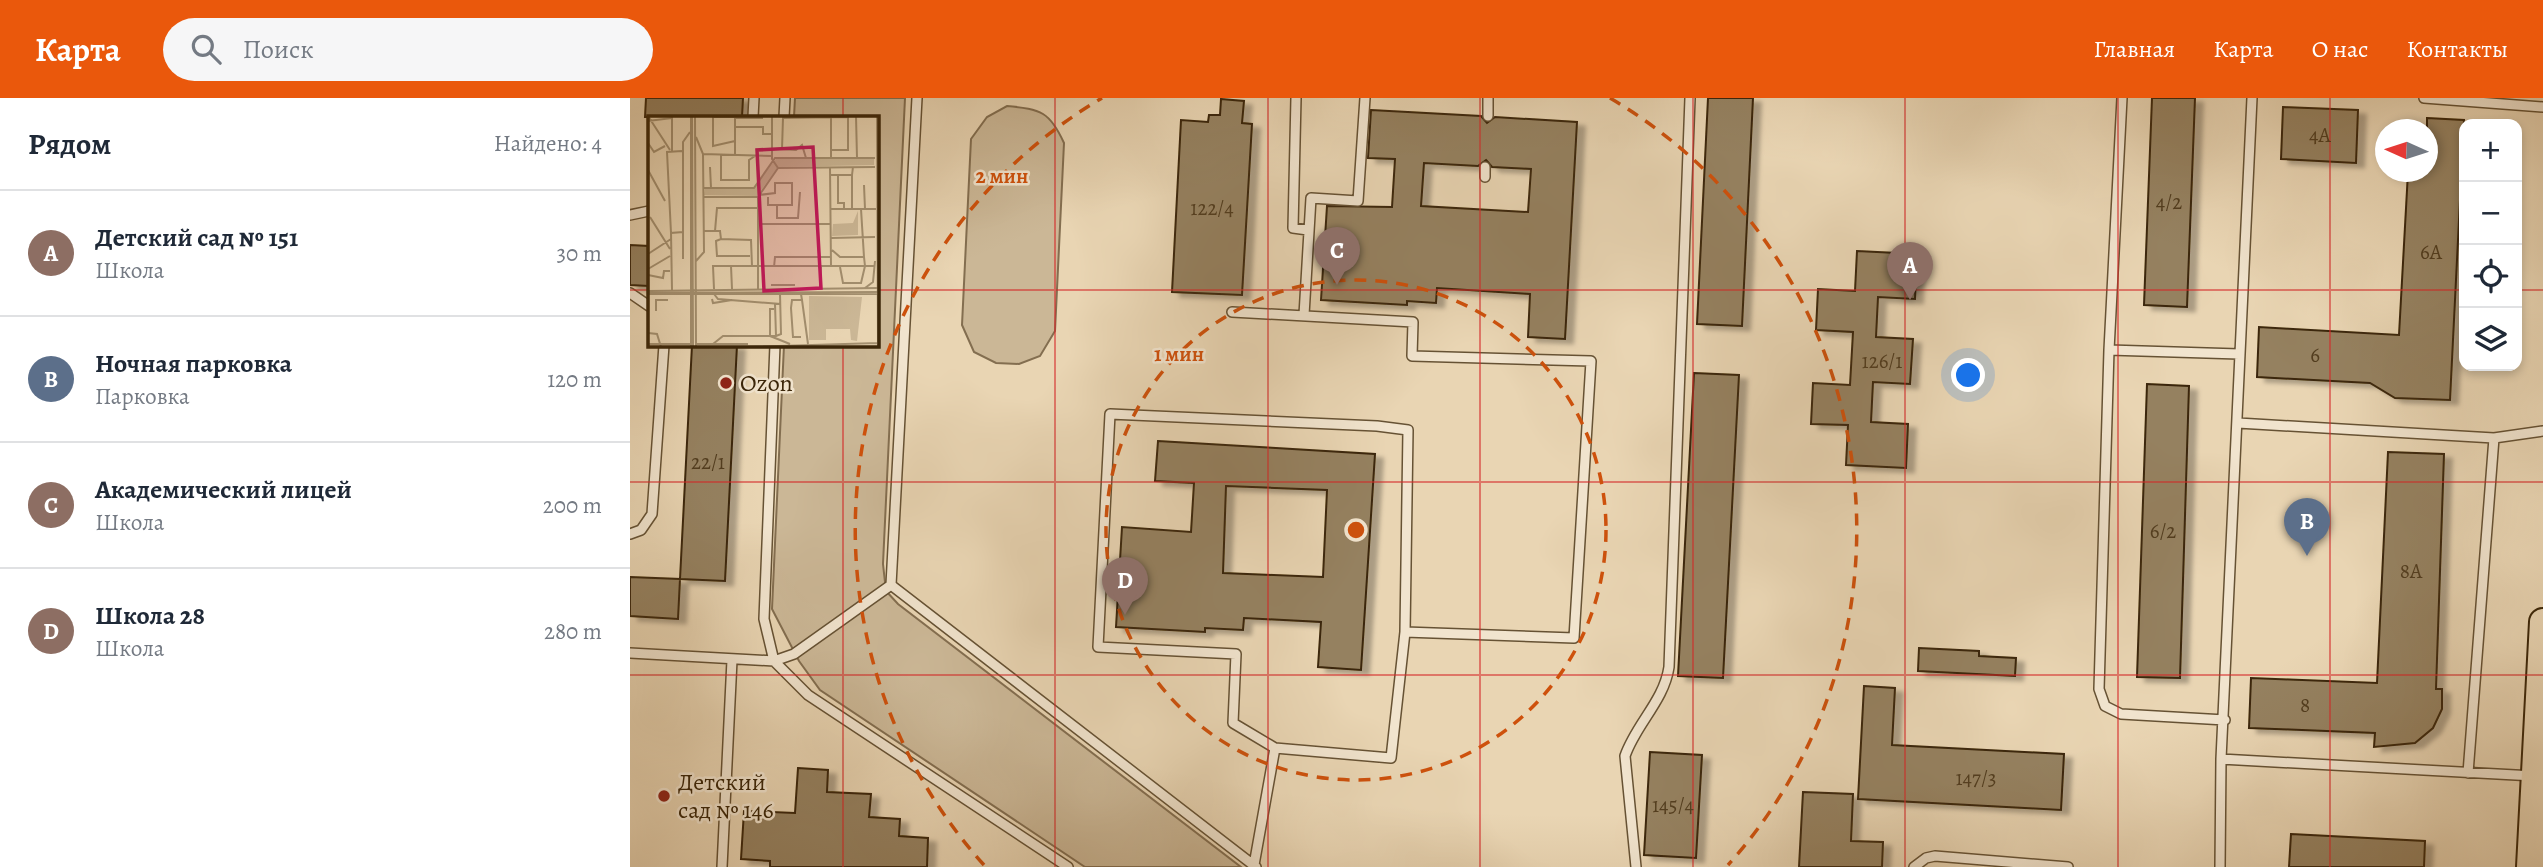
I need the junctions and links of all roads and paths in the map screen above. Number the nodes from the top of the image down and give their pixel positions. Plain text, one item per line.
1 (754, 98) edge
2 (785, 98) edge
3 (917, 98) edge
4 (1296, 98) edge
5 (1365, 98) edge
6 (1488, 98) edge
7 (1690, 98) edge
8 (2122, 98) edge
9 (2252, 98) edge
10 (2424, 98) edge
11 (2543, 107) edge
12 (753, 116) edge
13 (784, 116) edge
14 (1488, 116) dead end
15 (648, 211) edge
16 (630, 215) edge
17 (1308, 230) junction
18 (630, 293) edge
19 (648, 305) edge
20 (1232, 312) dead end
21 (1304, 315) junction
22 (664, 346) edge
23 (775, 346) edge
24 (2109, 350) junction
25 (2239, 354) junction
26 (2238, 423) junction
27 (2543, 431) edge
28 (2494, 438) junction
29 (630, 534) edge
30 (891, 585) junction
31 (2543, 622) edge
32 (1405, 632) junction
33 (630, 653) edge
34 (732, 660) junction
35 (774, 661) junction
36 (2225, 720) junction
37 (1275, 748) junction
38 (2221, 759) junction
39 (2468, 773) junction
40 (2534, 776) junction
41 (1255, 866) edge
42 (722, 867) edge
43 (1068, 867) edge
44 (1636, 867) edge
45 (1914, 867) edge
46 (2068, 867) edge
47 (2220, 867) edge
48 (2530, 867) edge

1 - 12 lane
2 - 13 lane
3 - 30 lane
4 - 17 lane
5 - 17 lane
6 - 14 lane
7 - 44 lane
8 - 24 lane
9 - 25 lane
10 - 11 lane
15 - 16 lane
17 - 21 lane
18 - 19 lane
20 - 21 lane
21 - 32 lane
22 - 29 lane
23 - 35 lane
24 - 25 lane
24 - 36 lane
25 - 26 lane
26 - 28 lane
26 - 36 lane
27 - 28 lane
28 - 39 lane
30 - 35 lane
30 - 41 lane
31 - 40 main road
32 - 37 lane
32 - 37 lane
33 - 34 lane
34 - 35 lane
34 - 42 lane
35 - 43 lane
36 - 38 lane
37 - 41 lane
38 - 39 lane
38 - 47 lane
39 - 40 lane
40 - 48 main road
45 - 46 lane

